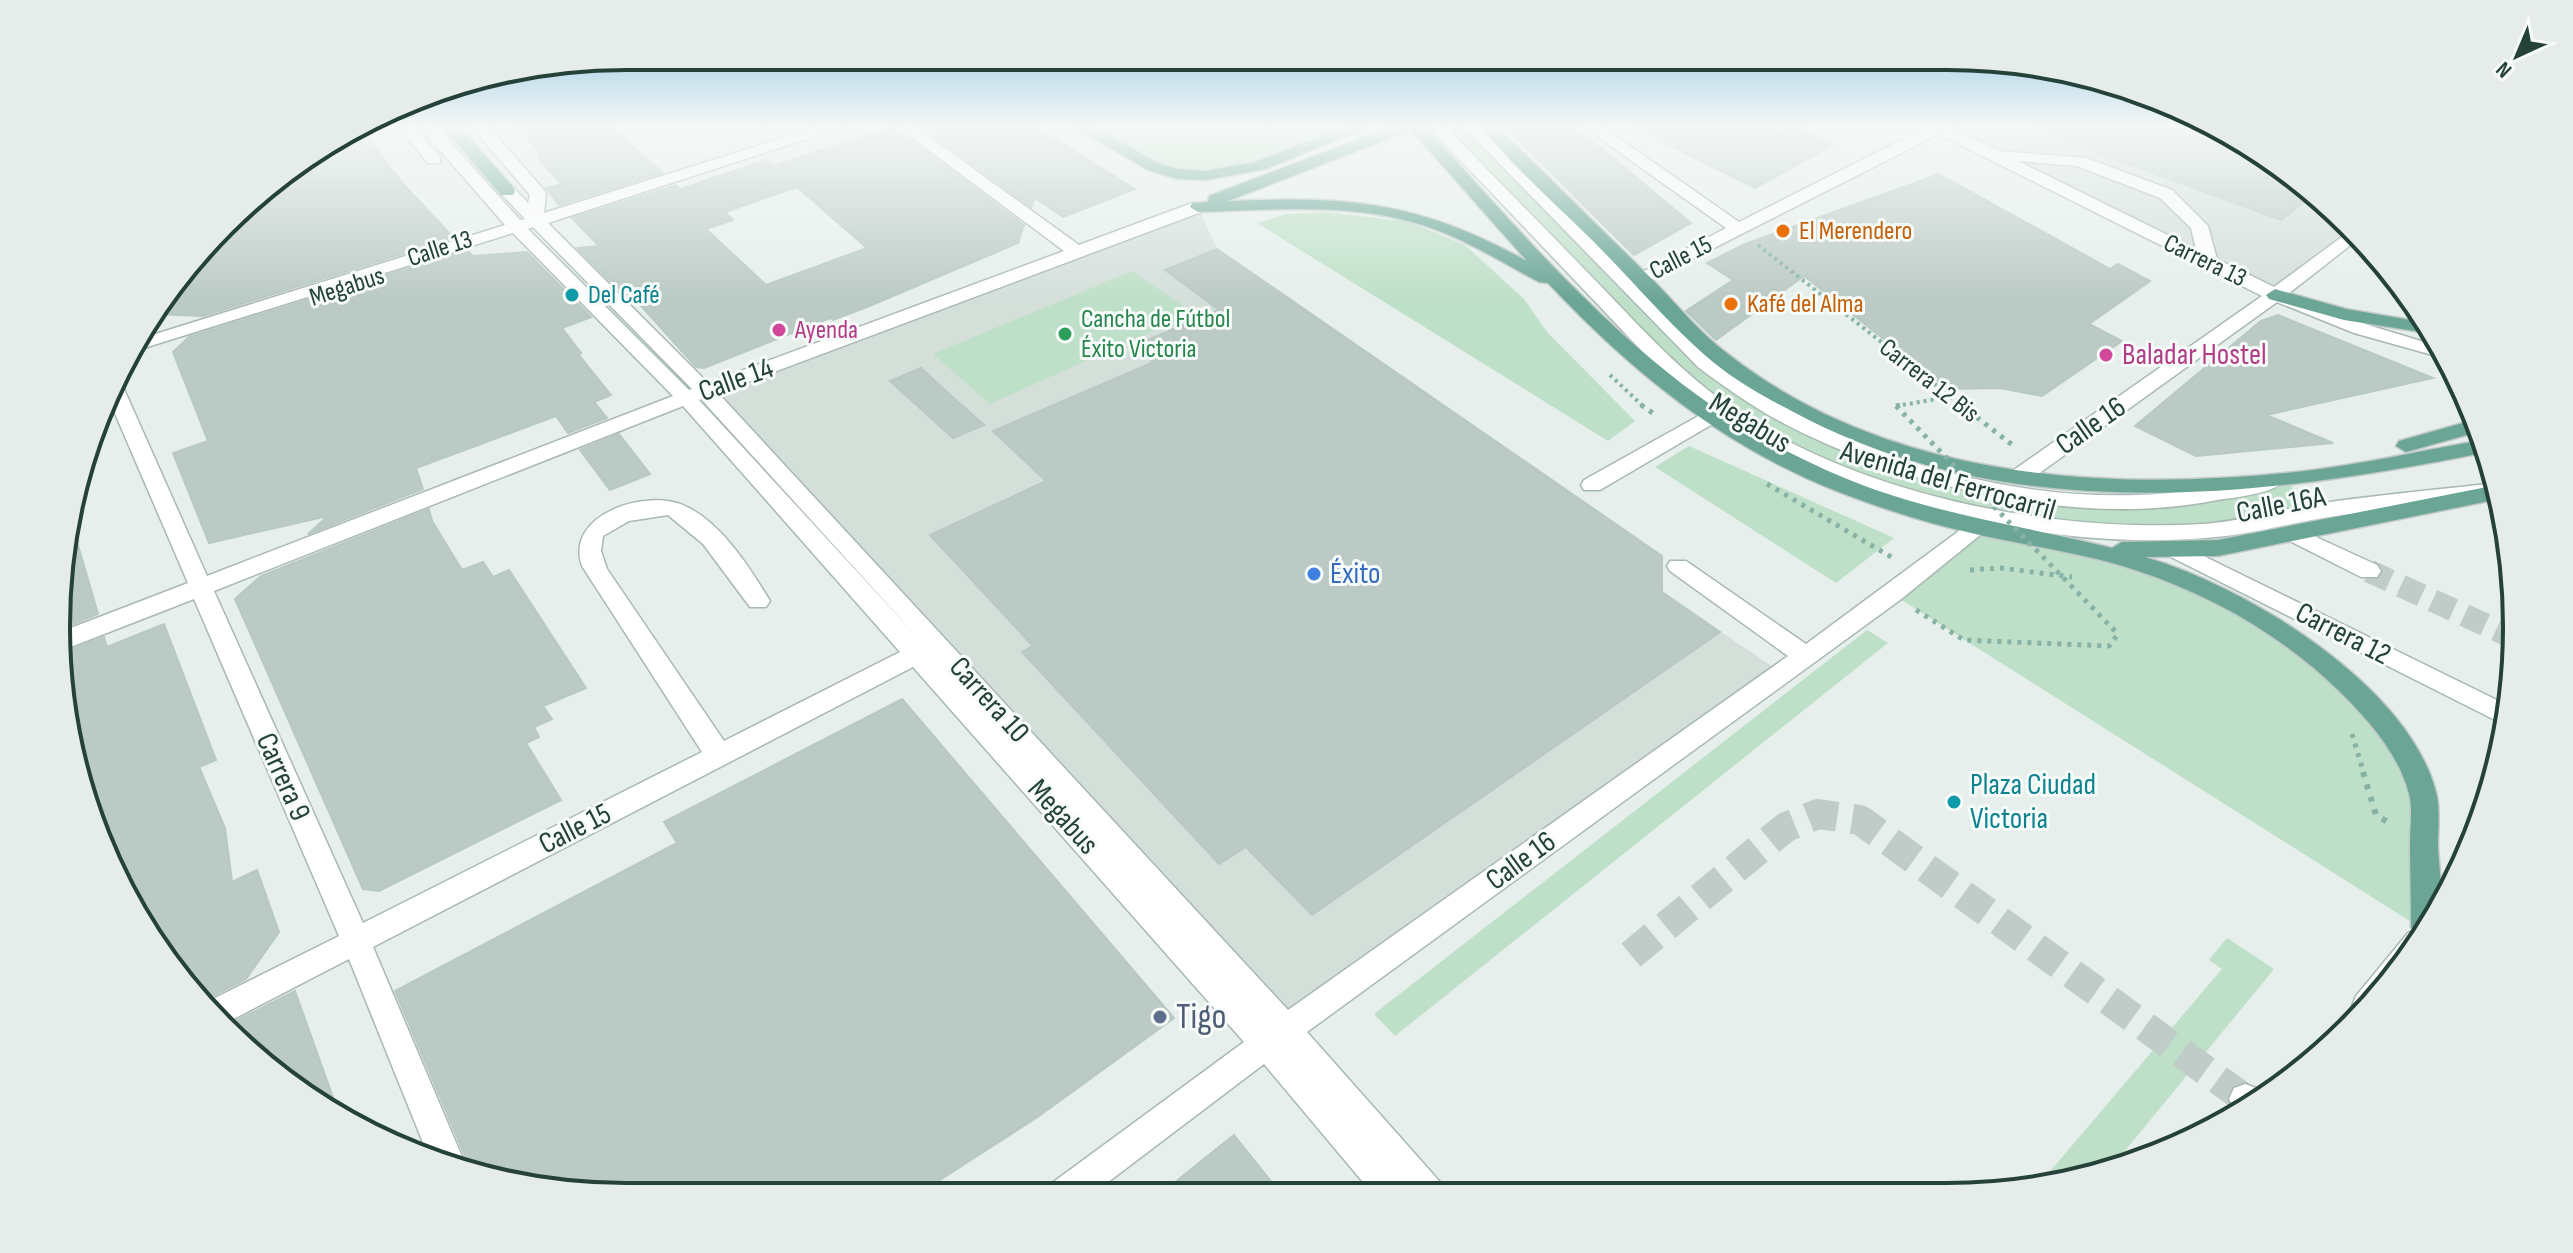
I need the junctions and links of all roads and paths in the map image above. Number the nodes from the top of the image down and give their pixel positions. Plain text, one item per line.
1 (453, 183) edge
2 (476, 183) edge
3 (500, 183) edge
4 (529, 183) edge
5 (658, 183) edge
6 (983, 183) edge
7 (1259, 183) edge
8 (1466, 183) edge
9 (1492, 183) edge
10 (1538, 183) edge
11 (1543, 183) edge
12 (1673, 183) edge
13 (1826, 183) edge
14 (2048, 183) edge
15 (2139, 183) edge
16 (507, 191) joint
17 (1198, 207) junction
18 (524, 226) junction
19 (1738, 229) junction
20 (494, 232) junction
21 (2347, 240) edge
22 (1077, 252) junction
23 (2209, 263) junction
24 (1639, 279) junction
25 (1561, 287) junction
26 (2275, 295) junction
27 (2415, 326) edge
28 (149, 342) edge
29 (2429, 350) edge
30 (143, 351) edge
31 (1606, 371) dead end
32 (696, 395) junction
33 (1949, 397) junction
34 (118, 399) edge
35 (1709, 418) junction
36 (1683, 433) junction
37 (2468, 435) edge
38 (2038, 464) junction
39 (2019, 477) junction
40 (1758, 479) dead end
41 (2284, 480) junction
42 (1592, 485) dead end
43 (2486, 492) edge
44 (2487, 494) edge
45 (1979, 527) junction
46 (2292, 533) junction
47 (2072, 547) junction
48 (2177, 551) junction
49 (1678, 566) dead end
50 (2369, 571) tunnel mouth
51 (1918, 574) junction
52 (2086, 578) dead end
53 (199, 587) junction
54 (1892, 594) junction
55 (758, 601) dead end
56 (70, 638) edge
57 (927, 649) junction
58 (1806, 656) junction
59 (2496, 711) edge
60 (2342, 724) dead end
61 (716, 757) junction
62 (2424, 843) junction
63 (2426, 909) edge
64 (356, 941) junction
65 (223, 1009) edge
66 (1276, 1037) junction
67 (443, 1151) edge
68 (1080, 1183) edge
69 (1387, 1183) edge
70 (1417, 1183) edge

1 - 20 street
2 - 18 street
3 - 16 main road, Carrera 10
4 - 18 street
5 - 18 street, Calle 13
6 - 22 street
7 - 17 main road, Calle 14
8 - 25 main road, Avenida del Ferrocarril
9 - 43 street, Megabus
10 - 41 street, Megabus
11 - 24 main road, Avenida del Ferrocarril
12 - 19 street
13 - 19 street, Calle 15
14 - 23 street, Carrera 13
15 - 23 street
16 - 18 street, Carrera 10
17 - 22 street, Calle 14
17 - 25 main road
18 - 20 street, Calle 13
18 - 30 street, Megabus
18 - 32 street, Carrera 10
18 - 32 street
19 - 24 street, Calle 15
19 - 33 path, Carrera 12 Bis
20 - 28 street, Calle 13
21 - 26 street, Calle 16
22 - 32 street, Calle 14
23 - 26 street, Carrera 13
24 - 39 main road, Avenida del Ferrocarril
25 - 35 main road, Avenida del Ferrocarril
26 - 27 main road
26 - 29 street, Carrera 13
26 - 38 street, Calle 16
31 - 36 path
32 - 53 street, Calle 14
32 - 57 street, Carrera 10
33 - 38 path, Carrera 12 Bis
33 - 54 path, bridge
34 - 53 street, Carrera 9
35 - 36 street
35 - 45 main road, Avenida del Ferrocarril
36 - 42 street
37 - 41 main road, Calle 16A
38 - 39 street, Calle 16
39 - 41 main road, Avenida del Ferrocarril
40 - 51 path
44 - 46 main road, Calle 16A
45 - 47 main road, Avenida del Ferrocarril
45 - 51 street, Calle 16
46 - 48 main road, Calle 16A
46 - 50 street
47 - 48 main road, Calle 16A
47 - 62 main road
48 - 59 street, Carrera 12
49 - 58 street
51 - 52 path
51 - 54 street, Calle 16
53 - 56 street, Calle 14
53 - 64 street, Carrera 9
54 - 58 street, Calle 16
55 - 61 street
57 - 61 street, Calle 15
57 - 66 street, Carrera 10
58 - 66 street, Calle 16
60 - 62 path
61 - 64 street, Calle 15
62 - 63 main road
64 - 65 street, Calle 15
64 - 67 street, Carrera 9
66 - 68 street, Calle 16
66 - 69 street
66 - 70 street, Carrera 10

